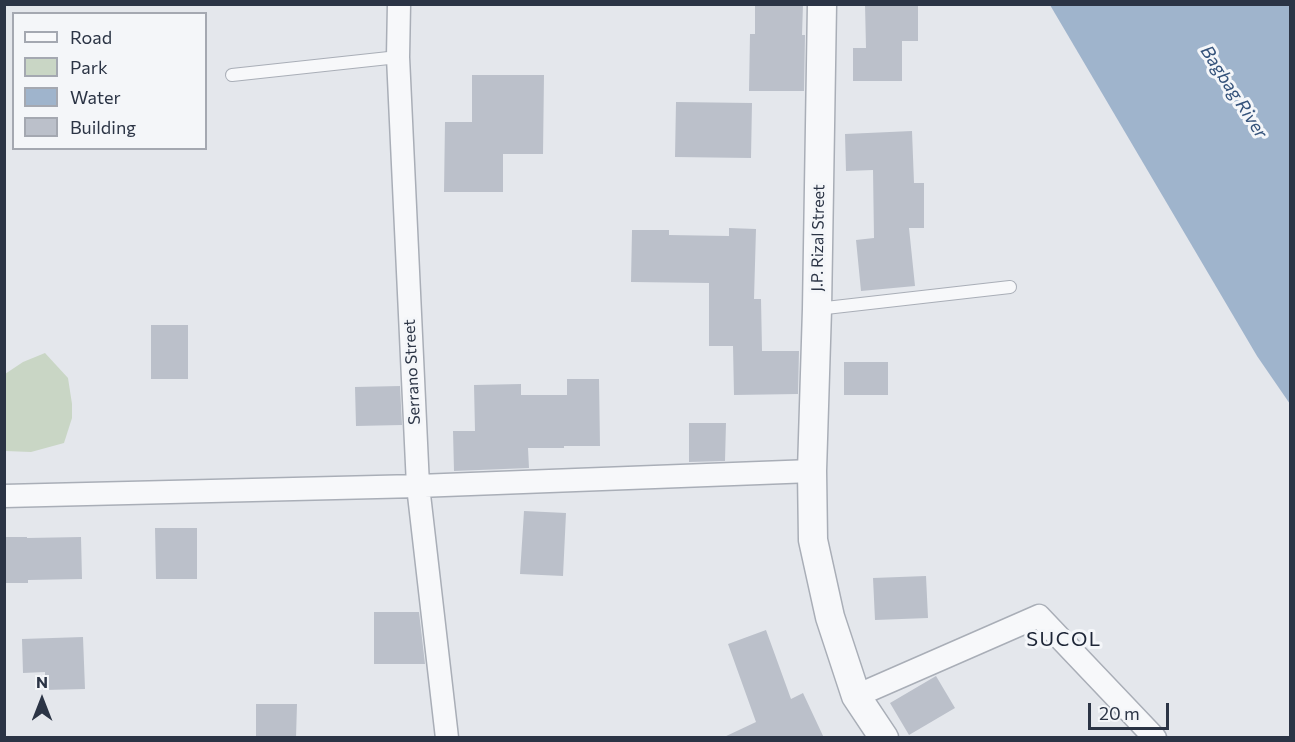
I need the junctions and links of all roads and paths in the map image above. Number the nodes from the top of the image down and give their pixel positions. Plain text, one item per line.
1 (399, 4) edge
2 (822, 4) edge
3 (398, 57) junction
4 (232, 75) dead end
5 (1010, 287) dead end
6 (817, 309) junction
7 (812, 471) junction
8 (418, 486) junction
9 (4, 496) edge
10 (856, 696) junction
11 (874, 734) edge
12 (447, 738) edge
13 (1155, 738) edge

1 - 3 street, Serrano Street
2 - 6 street, J.P. Rizal Street
3 - 4 lane
3 - 8 street, Serrano Street
5 - 6 lane
6 - 7 street, J.P. Rizal Street
7 - 8 street
7 - 10 street, J.P. Rizal Street
8 - 9 street
8 - 12 street, Serrano Street
10 - 11 street, J.P. Rizal Street
10 - 13 street

